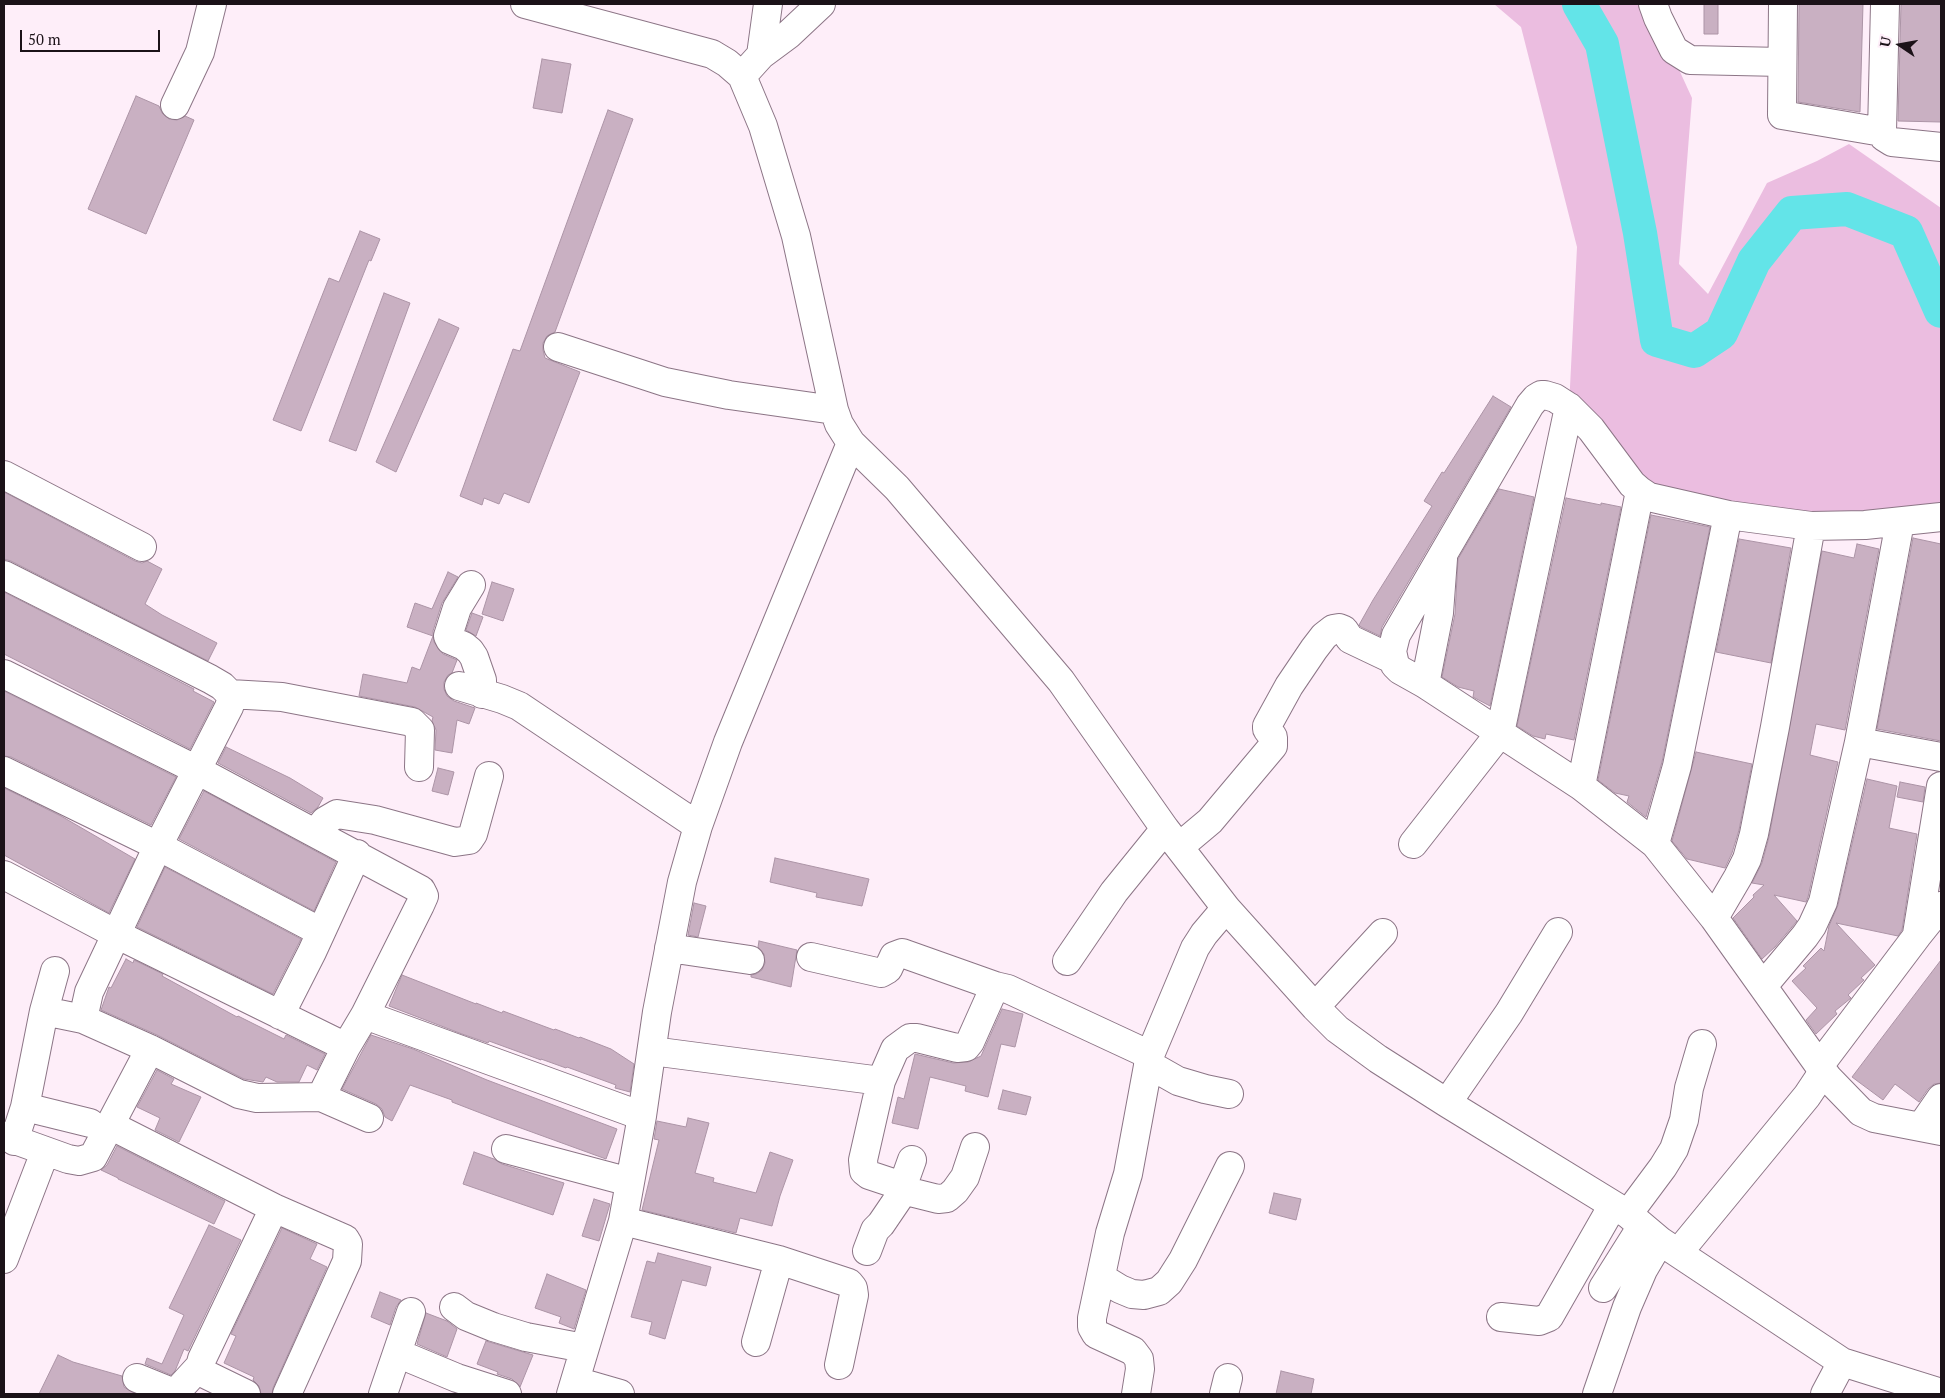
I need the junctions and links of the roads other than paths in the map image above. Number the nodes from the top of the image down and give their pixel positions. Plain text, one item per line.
1 (212, 4) edge
2 (525, 4) edge
3 (768, 4) edge
4 (821, 4) edge
5 (1653, 4) edge
6 (1783, 4) edge
7 (1885, 4) edge
8 (761, 55) junction
9 (1782, 62) junction
10 (742, 76) junction
11 (175, 105) dead end
12 (1882, 132) junction
13 (1941, 147) edge
14 (558, 347) dead end
15 (1569, 406) junction
16 (834, 410) junction
17 (851, 443) junction
18 (6, 465) edge
19 (1640, 492) junction
20 (1728, 515) junction
21 (1941, 517) edge
22 (1900, 522) junction
23 (1811, 526) junction
24 (142, 547) dead end
25 (1443, 554) junction
26 (4, 575) edge
27 (471, 585) dead end
28 (1392, 659) junction
29 (4, 674) edge
30 (1426, 684) junction
31 (230, 694) junction
32 (1500, 733) junction
33 (1859, 742) junction
34 (1941, 757) edge
35 (419, 767) dead end
36 (198, 770) junction
37 (4, 771) edge
38 (489, 776) dead end
39 (1581, 786) junction
40 (1941, 786) edge
41 (698, 826) junction
42 (316, 832) junction
43 (1172, 838) junction
44 (1937, 838) edge
45 (1413, 844) dead end
46 (1655, 844) junction
47 (158, 846) junction
48 (357, 854) junction
49 (4, 874) edge
50 (1941, 906) edge
51 (1226, 908) junction
52 (1714, 918) junction
53 (321, 932) junction
54 (1558, 932) dead end
55 (1383, 933) dead end
56 (116, 934) junction
57 (1929, 935) edge
58 (670, 948) junction
59 (811, 957) dead end
60 (750, 960) dead end
61 (1067, 962) dead end
62 (54, 971) dead end
63 (995, 986) junction
64 (1763, 986) junction
65 (1315, 1007) junction
66 (44, 1011) junction
67 (280, 1014) junction
68 (365, 1015) junction
69 (83, 1019) junction
70 (1702, 1044) dead end
71 (346, 1047) junction
72 (150, 1049) junction
73 (652, 1051) junction
74 (1149, 1060) junction
75 (1824, 1072) junction
76 (881, 1081) junction
77 (1230, 1094) dead end
78 (321, 1097) junction
79 (1941, 1098) edge
80 (1447, 1104) junction
81 (25, 1107) junction
82 (642, 1116) junction
83 (369, 1118) dead end
84 (100, 1124) junction
85 (1931, 1129) edge
86 (9, 1138) edge
87 (976, 1147) dead end
88 (506, 1149) dead end
89 (45, 1152) junction
90 (912, 1160) dead end
91 (1230, 1166) dead end
92 (630, 1182) junction
93 (902, 1186) junction
94 (274, 1208) junction
95 (623, 1221) junction
96 (1644, 1228) junction
97 (6, 1249) edge
98 (867, 1251) dead end
99 (779, 1260) junction
100 (1102, 1278) junction
101 (1603, 1288) dead end
102 (454, 1307) dead end
103 (411, 1312) dead end
104 (1501, 1317) dead end
105 (756, 1342) dead end
106 (584, 1348) junction
107 (397, 1353) junction
108 (1842, 1362) junction
109 (200, 1366) junction
110 (839, 1366) dead end
111 (137, 1378) dead end
112 (455, 1386) edge
113 (573, 1387) edge
114 (1894, 1387) edge
115 (1941, 1393) edge
116 (245, 1394) edge
117 (287, 1394) edge
118 (383, 1394) edge
119 (507, 1394) edge
120 (620, 1394) edge
121 (1136, 1394) edge
122 (1597, 1394) edge
123 (1826, 1394) edge

1 - 11 street
2 - 10 street
3 - 8 street
4 - 8 street
5 - 9 street
6 - 9 street
7 - 12 street
8 - 10 street
9 - 12 street
10 - 16 street
12 - 13 street
14 - 16 street
15 - 19 street
15 - 25 street
15 - 32 street
16 - 17 street
17 - 41 street
17 - 43 street
18 - 24 street
19 - 20 street
19 - 39 street
20 - 23 street
20 - 46 street
21 - 22 street
22 - 23 street
22 - 33 street
23 - 52 street
25 - 28 street
25 - 30 street
26 - 31 street
27 - 41 street
28 - 30 street
28 - 43 street
29 - 36 street
30 - 32 street
31 - 35 street
31 - 36 street
32 - 39 street
32 - 45 street
33 - 34 street
33 - 64 street
36 - 42 street
36 - 47 street
37 - 47 street
38 - 42 street
39 - 46 street
40 - 44 street
41 - 58 street
42 - 48 street
43 - 51 street
43 - 61 street
44 - 57 street
46 - 52 street
47 - 53 street
47 - 56 street
48 - 53 street
48 - 68 street
49 - 56 street
50 - 57 street
51 - 65 street
51 - 74 street
52 - 64 street
53 - 67 street
54 - 80 street
55 - 65 street
56 - 67 street
56 - 69 street
57 - 75 street
58 - 60 street
58 - 73 street
59 - 63 street
62 - 66 street
63 - 74 street
63 - 76 street
64 - 75 street
65 - 80 street
66 - 69 street
66 - 81 street
67 - 71 street
68 - 71 street
68 - 82 street
69 - 72 street
70 - 96 street
71 - 78 street
72 - 78 street
72 - 84 street
73 - 76 street
73 - 82 street
74 - 77 street
74 - 100 street
75 - 85 street
75 - 96 street
76 - 93 street
78 - 83 street
79 - 85 street
80 - 96 street
81 - 84 street
81 - 86 street
82 - 92 street
84 - 89 street
84 - 94 street
86 - 89 street
87 - 93 street
88 - 92 street
89 - 97 street
90 - 93 street
91 - 100 street
92 - 95 street
93 - 98 street
94 - 109 street
94 - 117 street
95 - 99 street
95 - 106 street
96 - 101 street
96 - 104 street
96 - 108 street
96 - 122 street
99 - 105 street
99 - 110 street
100 - 121 street
102 - 106 street
103 - 107 street
106 - 113 street
107 - 112 street
107 - 118 street
108 - 114 street
108 - 123 street
109 - 111 street
109 - 116 street
112 - 119 street
113 - 120 street
114 - 115 street

